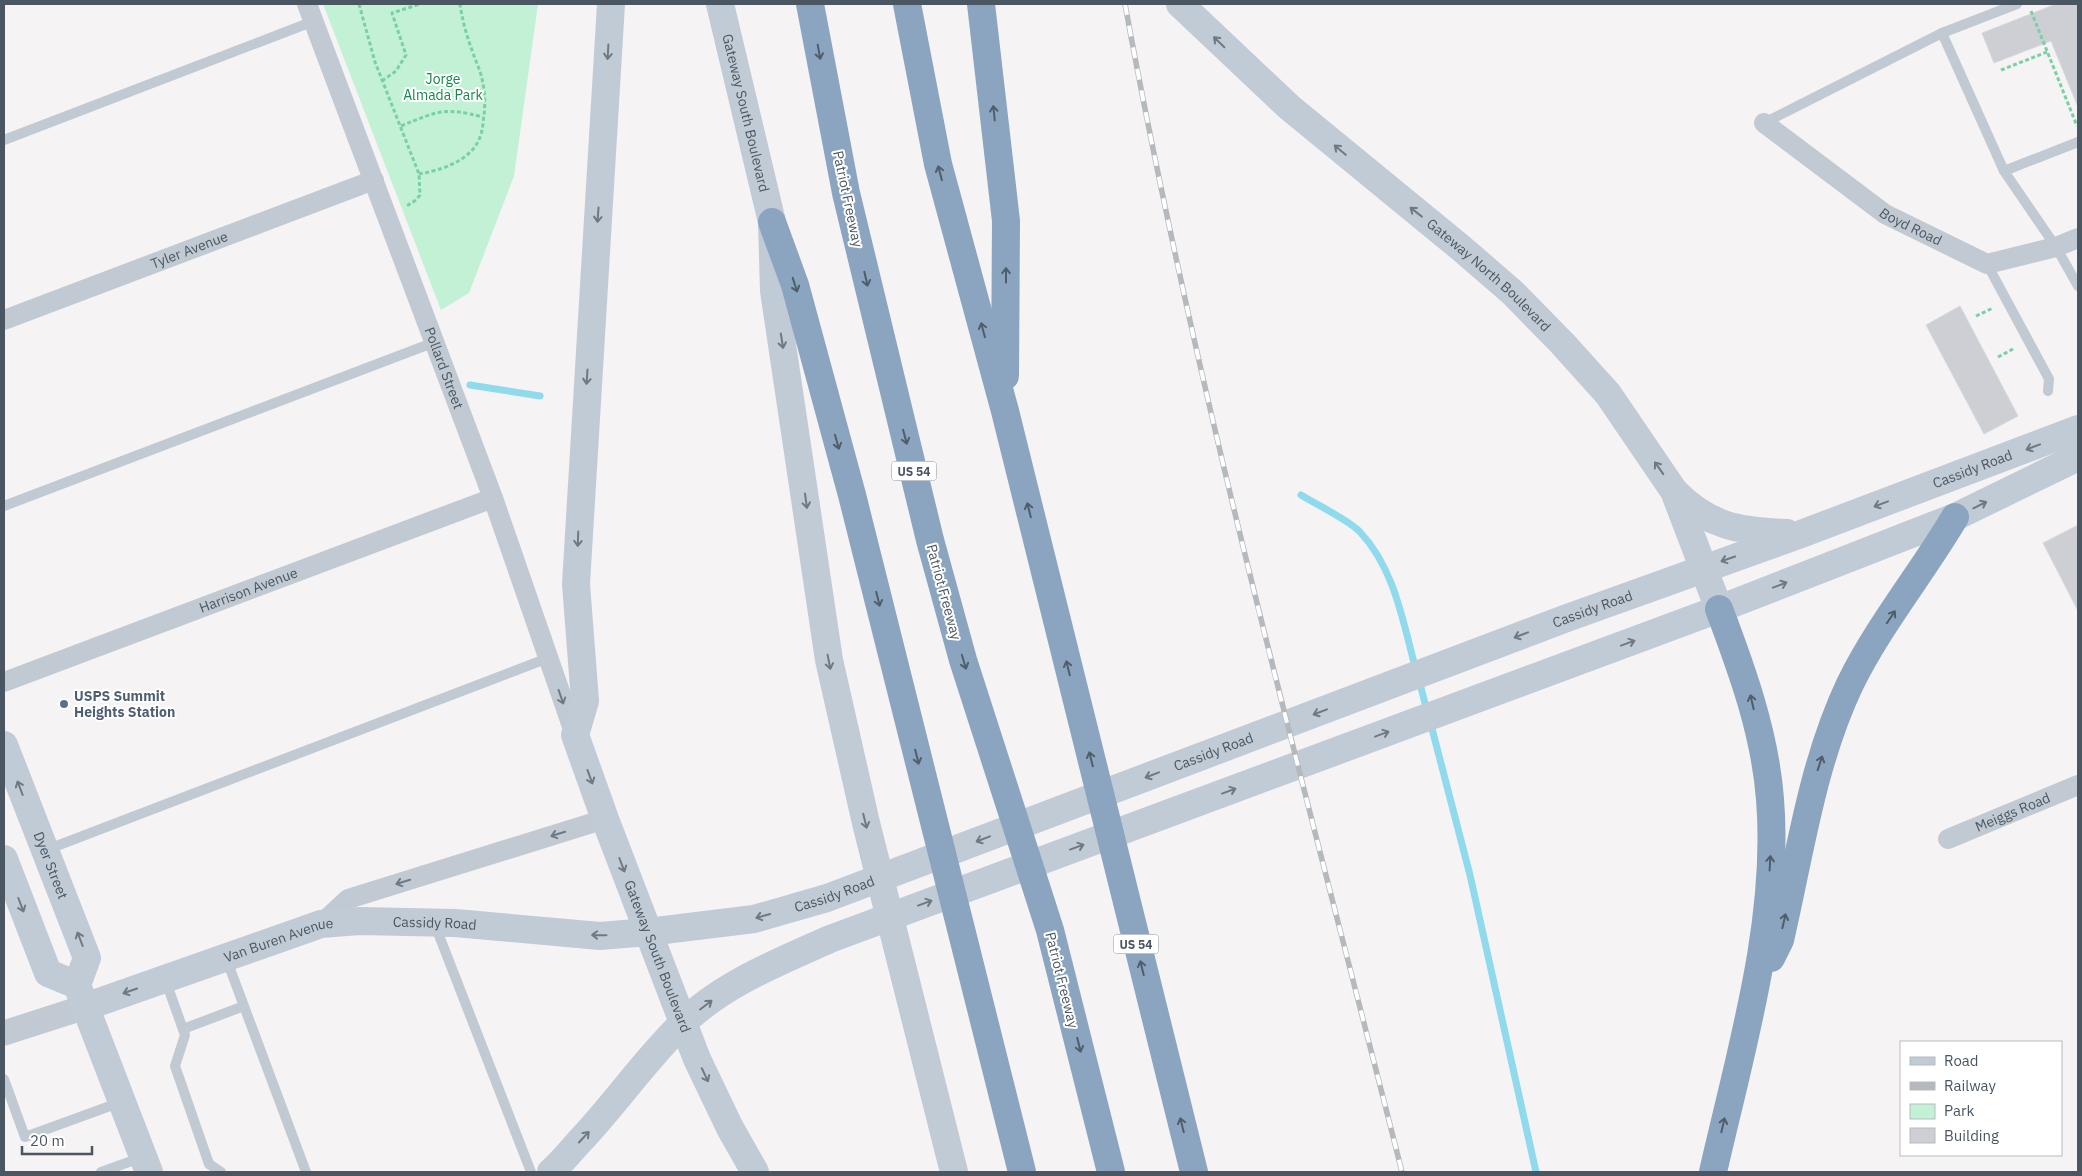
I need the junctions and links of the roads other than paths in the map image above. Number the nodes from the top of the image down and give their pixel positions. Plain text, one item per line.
1 (611, 4) edge
2 (720, 4) edge
3 (810, 4) edge
4 (908, 4) edge
5 (982, 4) edge
6 (1180, 4) edge
7 (2017, 4) edge
8 (311, 13) edge
9 (1942, 34) junction
10 (1764, 123) joint
11 (4, 140) edge
12 (2078, 142) edge
13 (2004, 171) junction
14 (374, 180) junction
15 (772, 222) junction
16 (2078, 238) edge
17 (2056, 247) junction
18 (1987, 264) junction
19 (2078, 286) edge
20 (4, 320) edge
21 (436, 342) junction
22 (2048, 391) dead end
23 (1005, 411) junction
24 (2078, 429) edge
25 (2078, 457) edge
26 (1674, 491) junction
27 (493, 498) junction
28 (4, 506) edge
29 (1955, 517) junction
30 (1801, 534) junction
31 (1703, 568) junction
32 (1719, 609) junction
33 (548, 658) junction
34 (4, 682) edge
35 (575, 735) junction
36 (4, 746) edge
37 (2078, 785) edge
38 (605, 819) junction
39 (1948, 839) dead end
40 (45, 850) junction
41 (5, 865) edge
42 (434, 922) junction
43 (321, 924) junction
44 (648, 932) junction
45 (226, 956) junction
46 (165, 978) junction
47 (81, 996) junction
48 (1752, 998) junction
49 (244, 1006) junction
50 (683, 1023) junction
51 (183, 1029) junction
52 (4, 1033) edge
53 (4, 1079) edge
54 (122, 1102) junction
55 (147, 1164) edge
56 (101, 1172) edge
57 (221, 1172) edge
58 (306, 1172) edge
59 (531, 1172) edge
60 (550, 1172) edge
61 (754, 1172) edge
62 (954, 1172) edge
63 (1022, 1172) edge
64 (1111, 1172) edge
65 (1194, 1172) edge
66 (1713, 1172) edge

1 -> 35 main road
2 - 15 main road, Gateway South Boulevard
3 -> 64 highway, Patriot Freeway / US 54
23 -> 4 highway, US 54
23 -> 5 highway
26 -> 6 main road, Gateway North Boulevard
7 - 9 lane
8 - 11 lane
8 - 14 street, Pollard Street
9 - 10 lane
9 - 13 lane
10 - 18 street, Boyd Road
12 - 13 lane
13 - 17 lane
14 - 20 street, Tyler Avenue
14 - 21 street, Pollard Street
15 -> 62 main road, Gateway South Boulevard
15 -> 63 highway
16 - 17 street
17 - 18 street
17 - 19 lane
18 - 22 lane
21 - 27 street, Pollard Street
21 - 28 lane
65 -> 23 highway, US 54
24 -> 30 main road, Cassidy Road
29 -> 25 main road
26 - 30 main road
26 - 31 main road, Gateway North Boulevard
27 - 33 street, Pollard Street
27 - 34 street, Harrison Avenue
32 -> 29 main road
48 -> 29 highway
30 -> 31 main road, Cassidy Road
31 - 32 main road, Gateway North Boulevard
31 -> 44 main road, Cassidy Road
48 -> 32 highway
50 -> 32 main road
33 -> 35 street, Pollard Street
33 - 40 lane
35 -> 38 main road, Gateway South Boulevard
40 -> 36 main road, Dyer Street
37 - 39 street, Meiggs Road
38 -> 43 street, Van Buren Avenue
38 -> 44 main road, Gateway South Boulevard
47 -> 40 main road, Dyer Street
41 -> 47 main road
42 - 43 main road, Cassidy Road
44 -> 42 main road, Cassidy Road
42 - 59 lane
43 - 45 main road, Van Buren Avenue
44 - 50 main road, Gateway South Boulevard
45 - 46 main road, Van Buren Avenue
45 - 49 lane
46 -> 47 main road, Van Buren Avenue
46 - 51 lane
47 - 52 street, Van Buren Avenue
47 - 54 main road
66 -> 48 highway
49 - 51 lane
49 - 58 lane
60 -> 50 main road
50 -> 61 main road, Gateway South Boulevard
51 - 57 lane
53 - 54 lane
54 - 55 main road
55 - 56 lane

